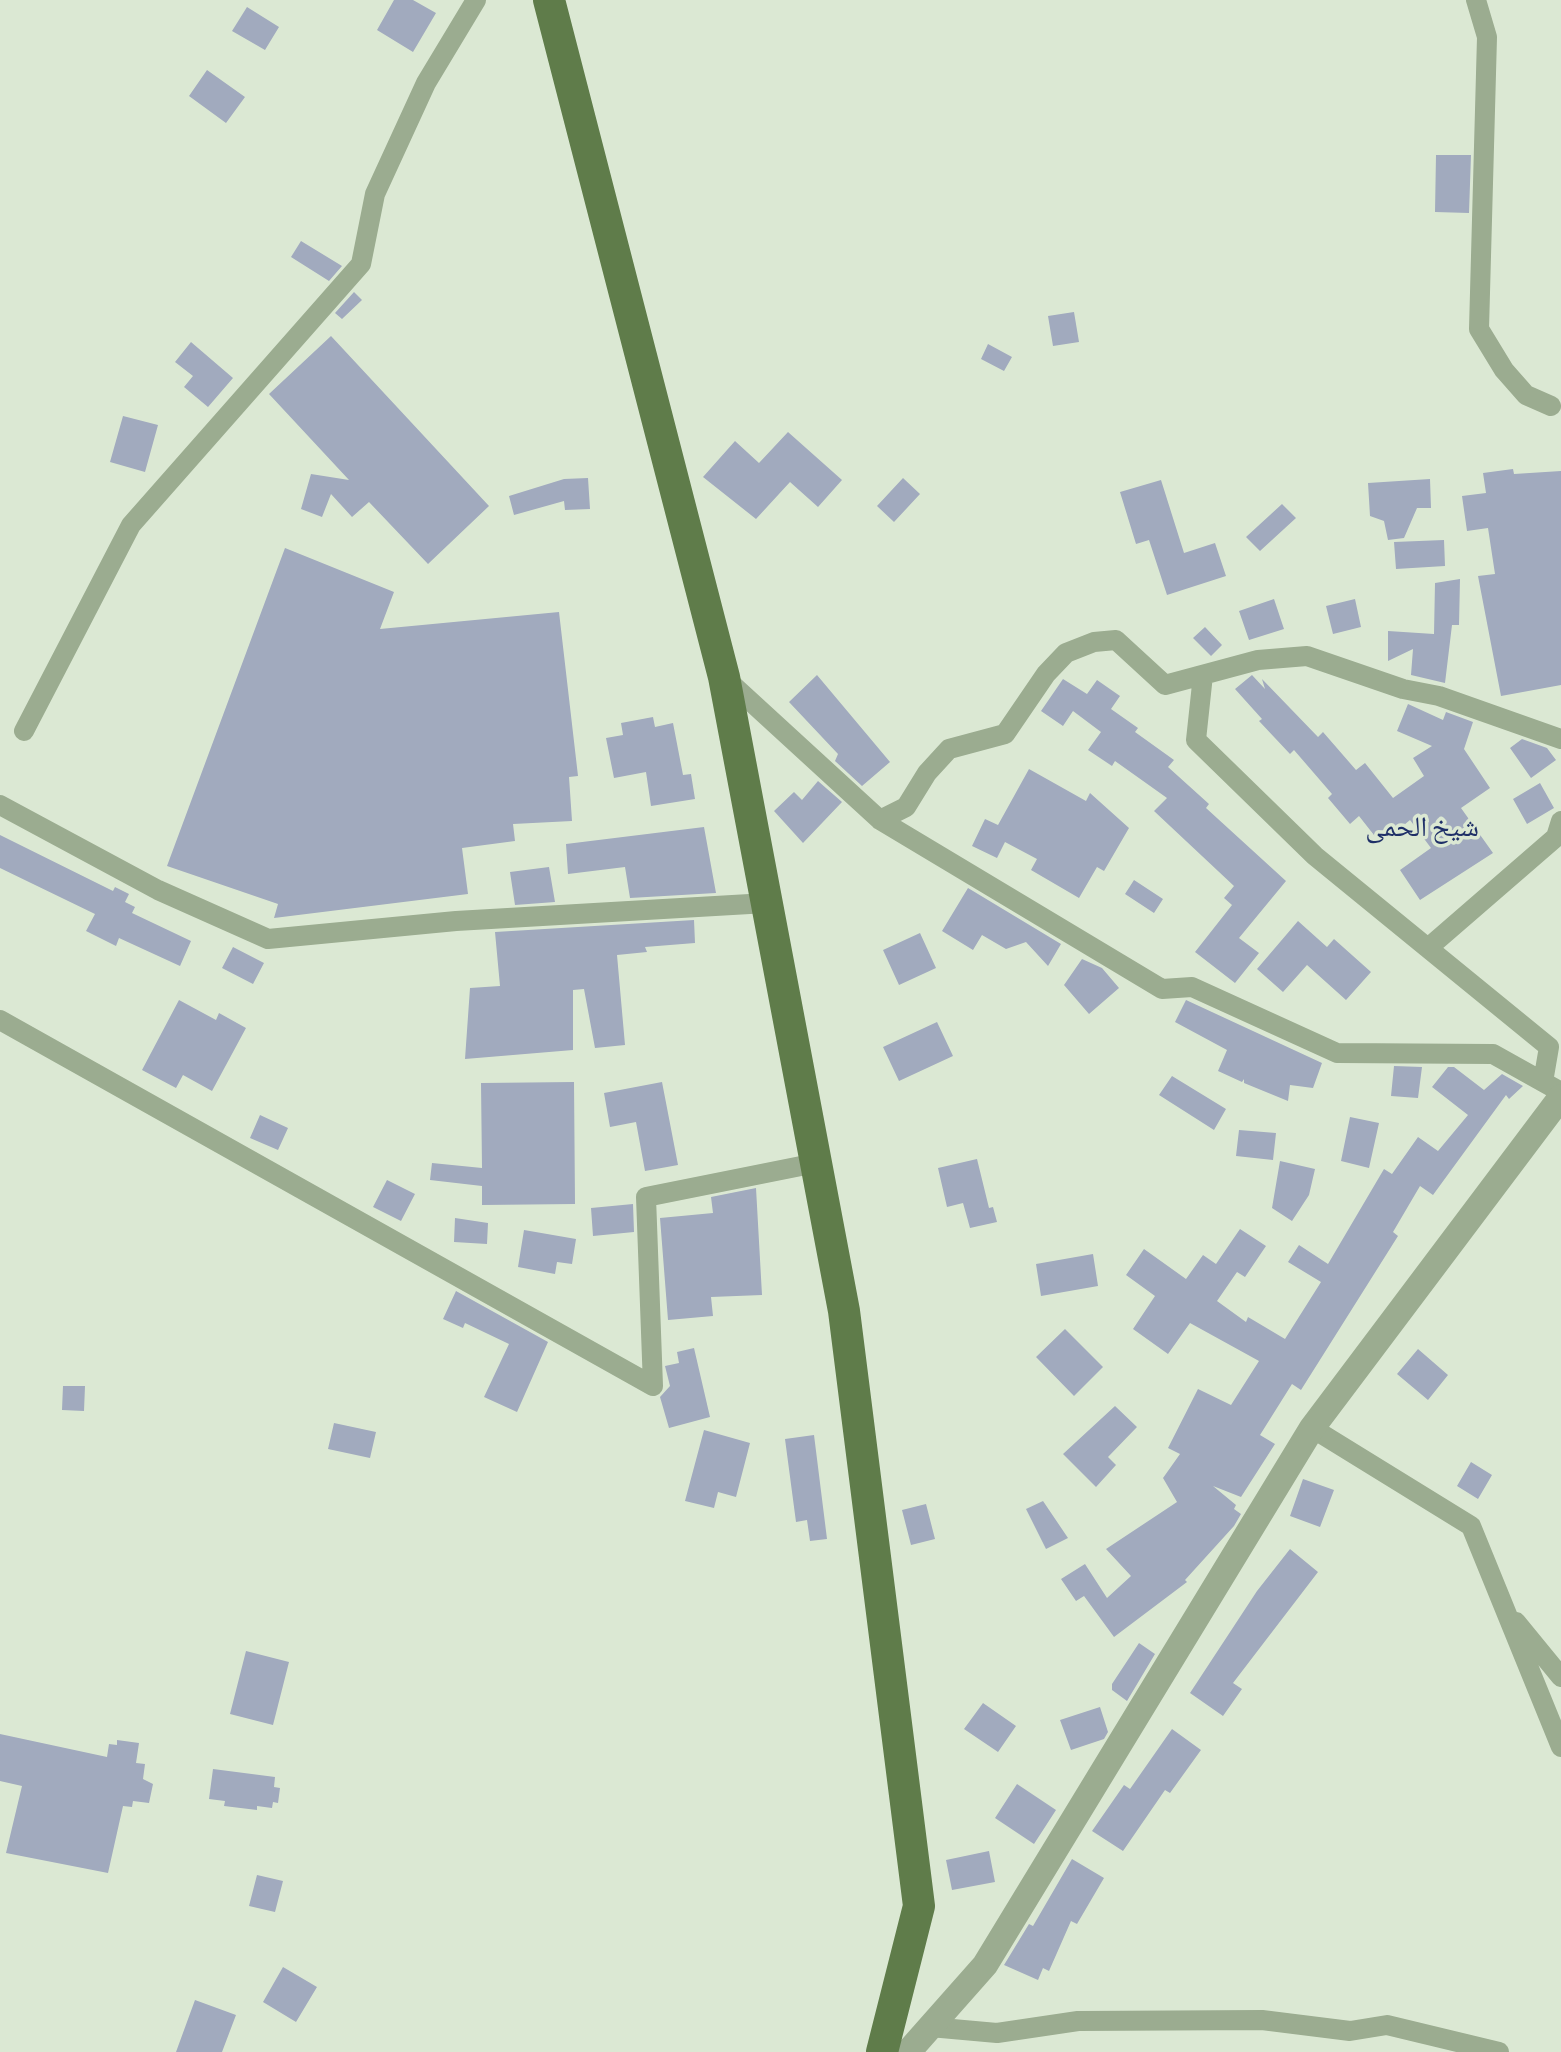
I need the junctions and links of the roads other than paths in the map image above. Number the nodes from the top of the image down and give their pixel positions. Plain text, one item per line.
1 (476, 0) edge
2 (549, 0) edge
3 (1476, 0) edge
4 (1551, 406) dead end
5 (1203, 675) junction
6 (724, 677) junction
7 (24, 731) dead end
8 (1561, 739) edge
9 (0, 805) edge
10 (880, 820) junction
11 (1561, 821) edge
12 (767, 903) junction
13 (1428, 948) junction
14 (0, 1020) edge
15 (1555, 1090) edge
16 (816, 1163) junction
17 (1312, 1428) junction
18 (1503, 1607) junction
19 (1561, 1677) edge
20 (1561, 1747) edge
21 (930, 2027) junction
22 (882, 2052) edge
23 (908, 2052) edge
24 (1499, 2052) edge

1 - 7 street
2 - 6 main road
3 - 4 street
5 - 8 street
5 - 10 street
5 - 13 street
6 - 10 street
6 - 12 main road
9 - 12 street
10 - 15 street
11 - 13 street
12 - 16 main road
13 - 15 street
14 - 16 street
15 - 17 street
16 - 22 main road
17 - 18 street
17 - 21 street
18 - 19 street
18 - 20 street
21 - 23 street
21 - 24 street

